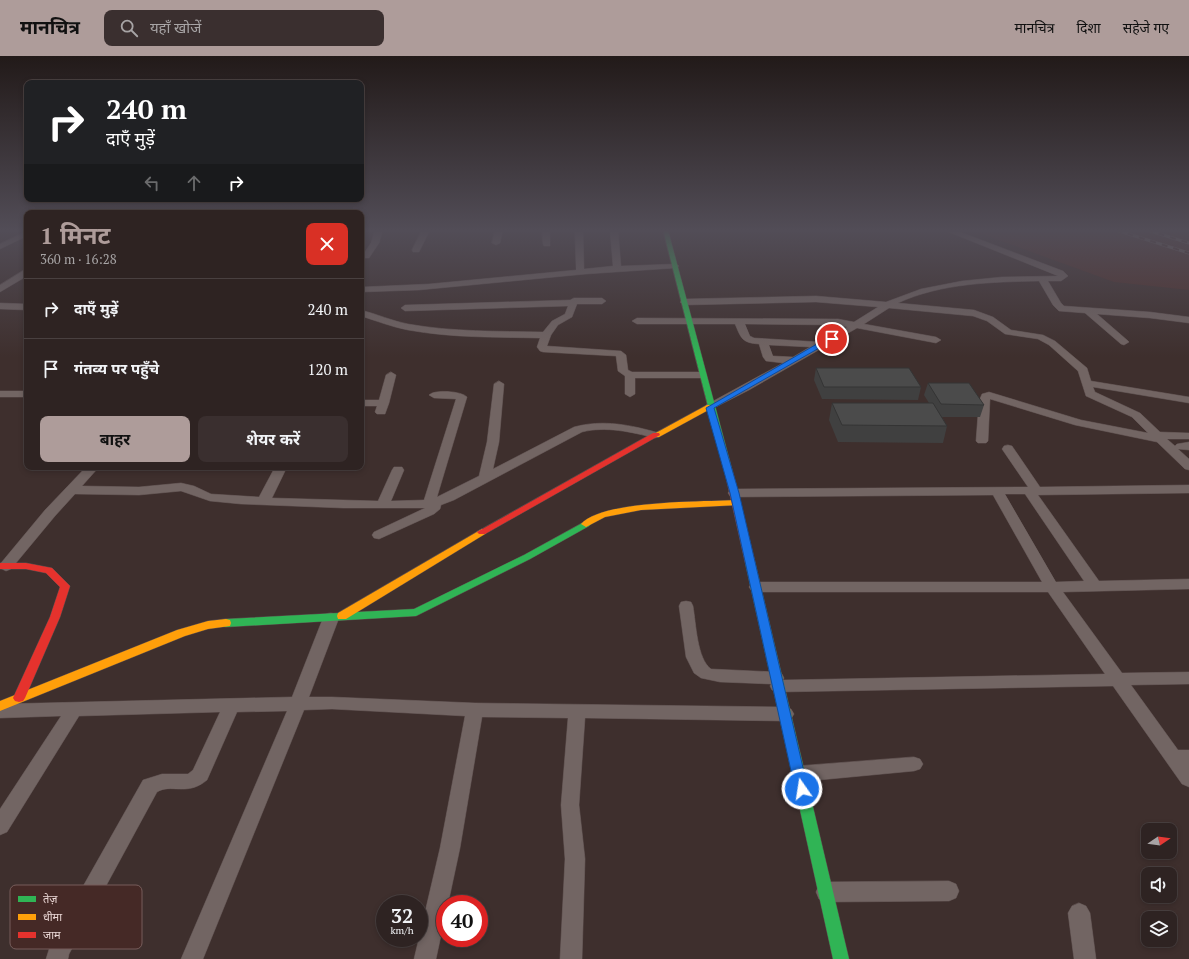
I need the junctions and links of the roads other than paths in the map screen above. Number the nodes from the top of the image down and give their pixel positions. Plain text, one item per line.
1 (573, 272) edge
2 (677, 272) edge
3 (1058, 272) edge
4 (24, 274) edge
5 (1042, 278) junction
6 (0, 289) edge
7 (364, 290) edge
8 (408, 298) junction
9 (602, 300) dead end
10 (684, 302) junction
11 (572, 303) junction
12 (889, 303) junction
13 (0, 306) edge
14 (24, 307) edge
15 (1088, 311) junction
16 (364, 314) edge
17 (1189, 320) edge
18 (637, 321) dead end
19 (689, 322) junction
20 (739, 322) junction
21 (397, 324) junction
22 (856, 325) junction
23 (546, 335) junction
24 (936, 340) dead end
25 (763, 342) junction
26 (1124, 342) dead end
27 (820, 345) junction
28 (793, 360) junction
29 (391, 375) dead end
30 (630, 375) junction
31 (702, 375) junction
32 (1087, 383) junction
33 (499, 384) dead end
34 (0, 394) edge
35 (24, 394) edge
36 (630, 394) dead end
37 (434, 395) dead end
38 (1189, 400) edge
39 (364, 404) edge
40 (710, 408) junction
41 (655, 435) junction
42 (1189, 436) edge
43 (1159, 437) junction
44 (982, 441) dead end
45 (1008, 449) dead end
46 (1189, 466) edge
47 (90, 470) edge
48 (280, 470) edge
49 (398, 470) dead end
50 (485, 477) junction
51 (1189, 489) edge
52 (72, 490) junction
53 (997, 491) junction
54 (1033, 491) junction
55 (735, 498) junction
56 (264, 501) junction
57 (433, 503) junction
58 (383, 505) junction
59 (379, 535) dead end
60 (3, 566) edge
61 (1189, 584) edge
62 (1096, 586) junction
63 (756, 587) junction
64 (1052, 587) junction
65 (686, 606) dead end
66 (336, 617) junction
67 (1189, 678) edge
68 (1117, 680) junction
69 (777, 682) junction
70 (19, 698) junction
71 (298, 704) junction
72 (0, 706) edge
73 (232, 706) junction
74 (75, 708) junction
75 (475, 710) junction
76 (0, 711) edge
77 (577, 712) junction
78 (784, 714) junction
79 (1181, 757) edge
80 (914, 764) dead end
81 (798, 774) junction
82 (1189, 779) edge
83 (0, 826) edge
84 (95, 885) edge
85 (950, 891) dead end
86 (826, 892) junction
87 (1079, 913) dead end
88 (60, 949) edge
89 (57, 959) edge
90 (192, 959) edge
91 (425, 959) edge
92 (571, 959) edge
93 (842, 959) edge
94 (1085, 959) edge

1 - 8 street
2 - 10 street
3 - 5 street
4 - 6 street
5 - 12 street
5 - 15 street
7 - 8 street
8 - 11 street
8 - 21 street
9 - 11 street
10 - 12 street
10 - 19 street
11 - 23 street
12 - 22 street
12 - 32 street
13 - 14 street
15 - 17 street
15 - 26 street
16 - 21 street
18 - 19 street
19 - 20 street
19 - 31 street
20 - 22 street
20 - 25 street
21 - 23 street
22 - 24 street
22 - 27 street
23 - 30 street
25 - 27 street
25 - 28 street
27 - 28 street
28 - 40 street
29 - 39 street
30 - 31 street
30 - 36 street
31 - 40 street
32 - 38 street
32 - 43 street
33 - 50 street
34 - 35 street
37 - 57 street
40 - 41 street
40 - 55 street
41 - 50 street
41 - 66 street
42 - 43 street
43 - 44 street
43 - 46 street
45 - 54 street
47 - 52 street
48 - 56 street
49 - 58 street
50 - 57 street
51 - 54 street
52 - 56 street
52 - 60 street
53 - 54 street
53 - 55 street
53 - 64 street
54 - 62 street
55 - 63 street
55 - 66 street
56 - 58 street
57 - 58 street
57 - 59 street
60 - 70 street
61 - 62 street
62 - 64 street
63 - 64 street
63 - 69 street
64 - 68 street
65 - 69 street
66 - 70 street
66 - 71 street
67 - 68 street
68 - 69 street
68 - 79 street
69 - 78 street
70 - 72 street
71 - 73 street
71 - 75 street
71 - 90 street
73 - 74 street
73 - 84 street
74 - 76 street
74 - 83 street
75 - 77 street
75 - 91 street
77 - 78 street
77 - 92 street
78 - 81 street
79 - 82 street
80 - 81 street
81 - 86 street
85 - 86 street
86 - 93 street
87 - 94 street
88 - 89 street

